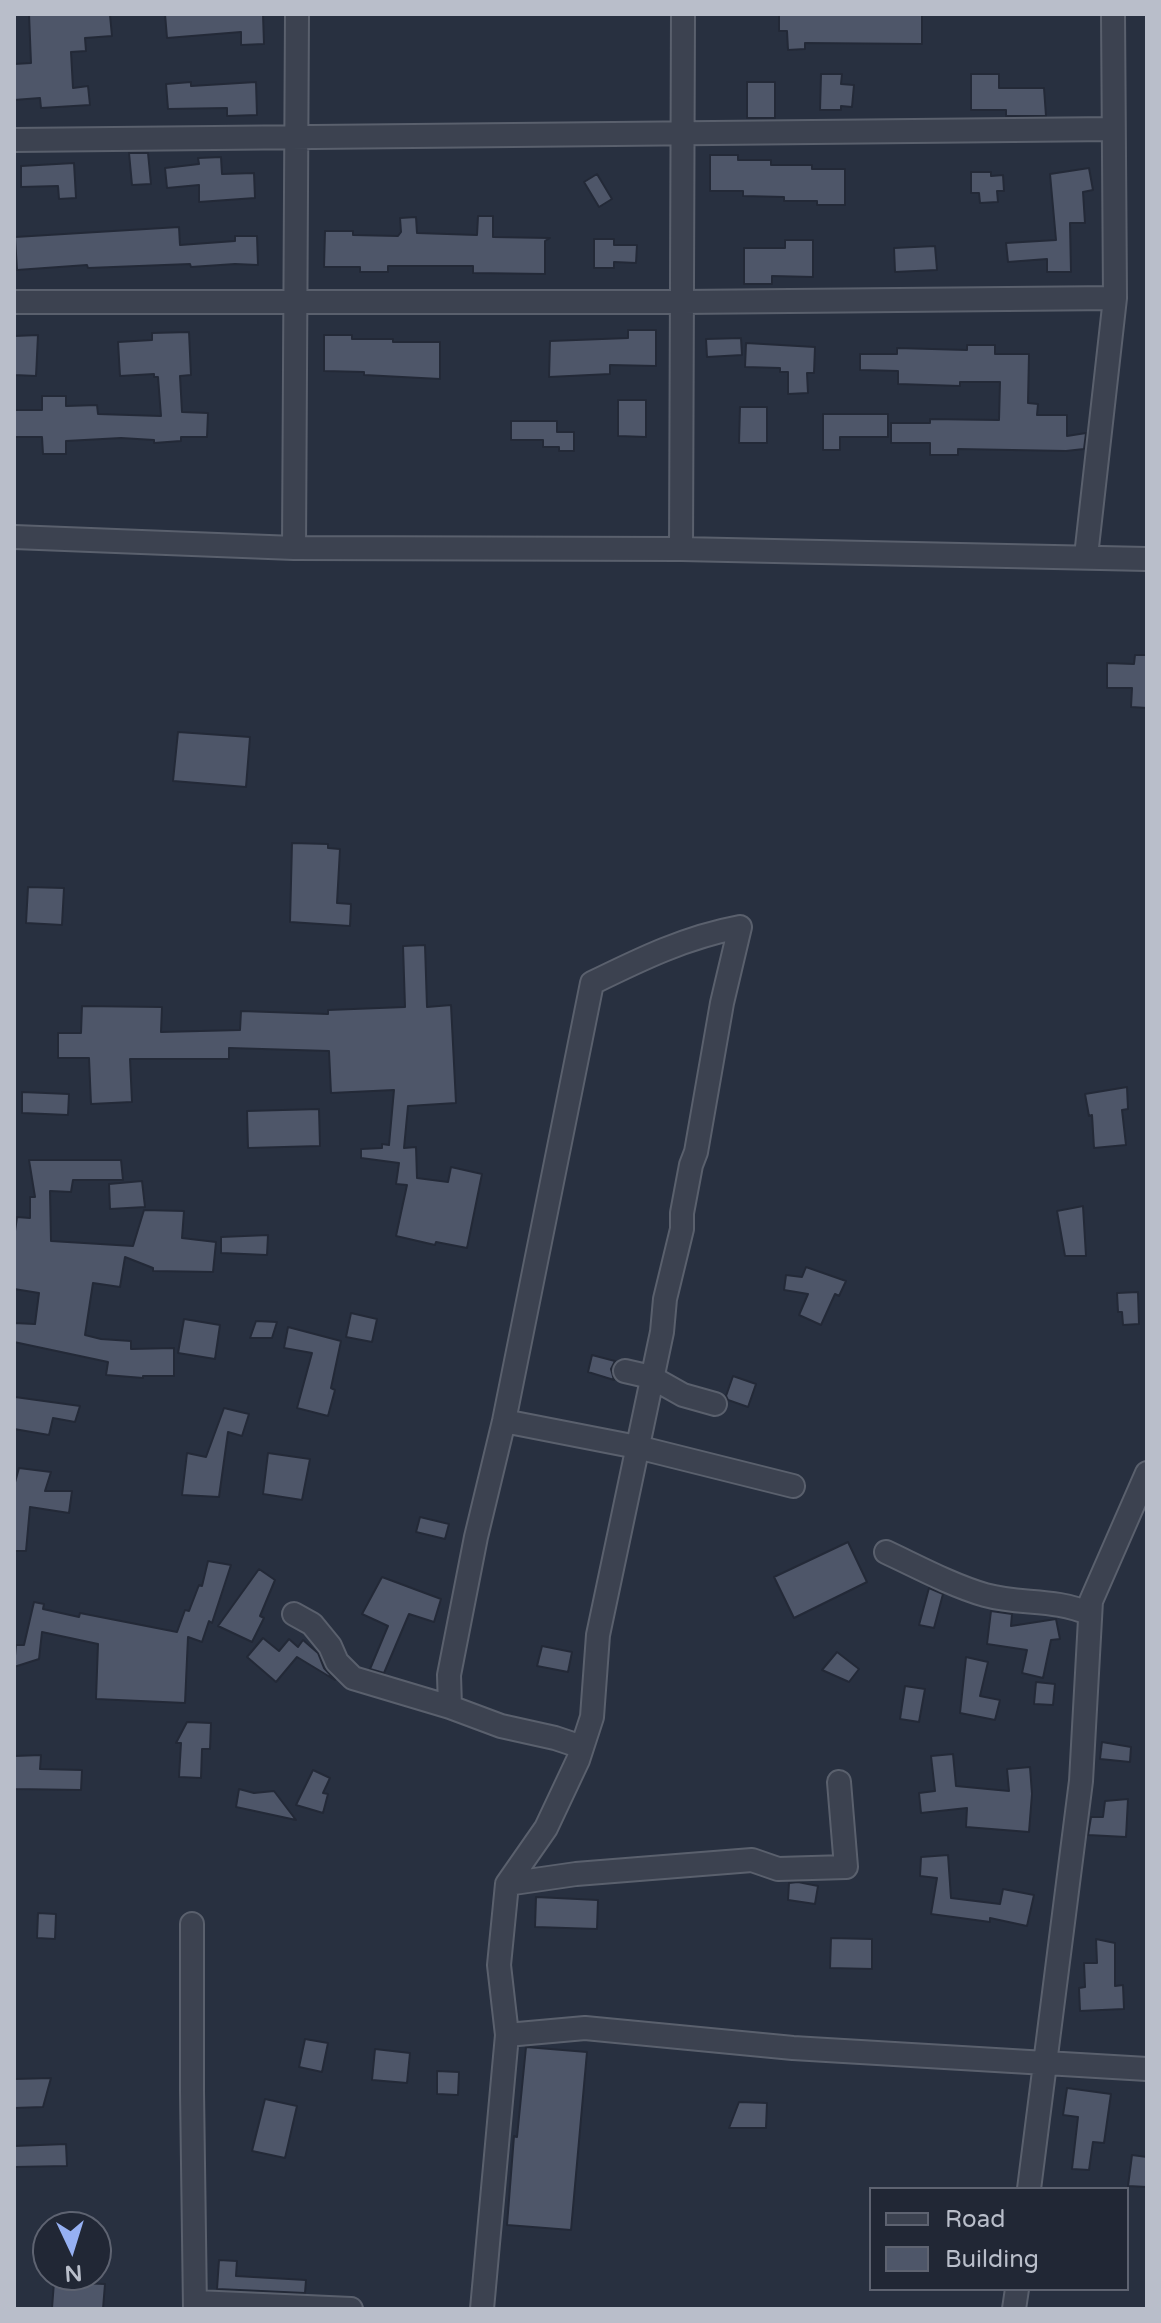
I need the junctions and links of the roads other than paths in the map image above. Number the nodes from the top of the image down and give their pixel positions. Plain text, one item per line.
1 (297, 14) edge
2 (683, 14) edge
3 (1113, 14) edge
4 (1113, 129) junction
5 (684, 134) junction
6 (296, 137) junction
7 (14, 140) edge
8 (1115, 298) junction
9 (14, 302) edge
10 (296, 302) junction
11 (682, 302) junction
12 (14, 537) edge
13 (294, 548) junction
14 (681, 549) junction
15 (1086, 556) junction
16 (1147, 559) edge
17 (625, 1371) dead end
18 (651, 1377) junction
19 (715, 1404) dead end
20 (504, 1421) junction
21 (637, 1447) junction
22 (1147, 1473) edge
23 (793, 1486) dead end
24 (886, 1552) dead end
25 (294, 1614) dead end
26 (1090, 1614) junction
27 (450, 1707) junction
28 (582, 1747) junction
29 (839, 1782) dead end
30 (507, 1884) junction
31 (192, 1924) dead end
32 (507, 2035) junction
33 (1044, 2062) junction
34 (1147, 2069) edge
35 (1029, 2187) edge
36 (195, 2306) edge
37 (351, 2309) edge
38 (482, 2309) edge

1 - 6 street
2 - 5 street
3 - 4 street
4 - 5 street
4 - 8 street
5 - 6 street
5 - 11 street
6 - 7 street
6 - 10 street
8 - 11 street
8 - 15 street
9 - 10 street
10 - 11 street
10 - 13 street
11 - 14 street
12 - 13 street
13 - 14 street
14 - 15 street
15 - 16 street
17 - 18 street
18 - 19 street
18 - 20 street
18 - 21 street
20 - 21 street
20 - 27 street
21 - 23 street
21 - 28 street
22 - 26 street
24 - 26 street
25 - 27 street
26 - 33 street
27 - 28 street
28 - 30 street
29 - 30 street
30 - 32 street
31 - 36 street
32 - 33 street
32 - 38 street
33 - 34 street
33 - 35 street
36 - 37 street

